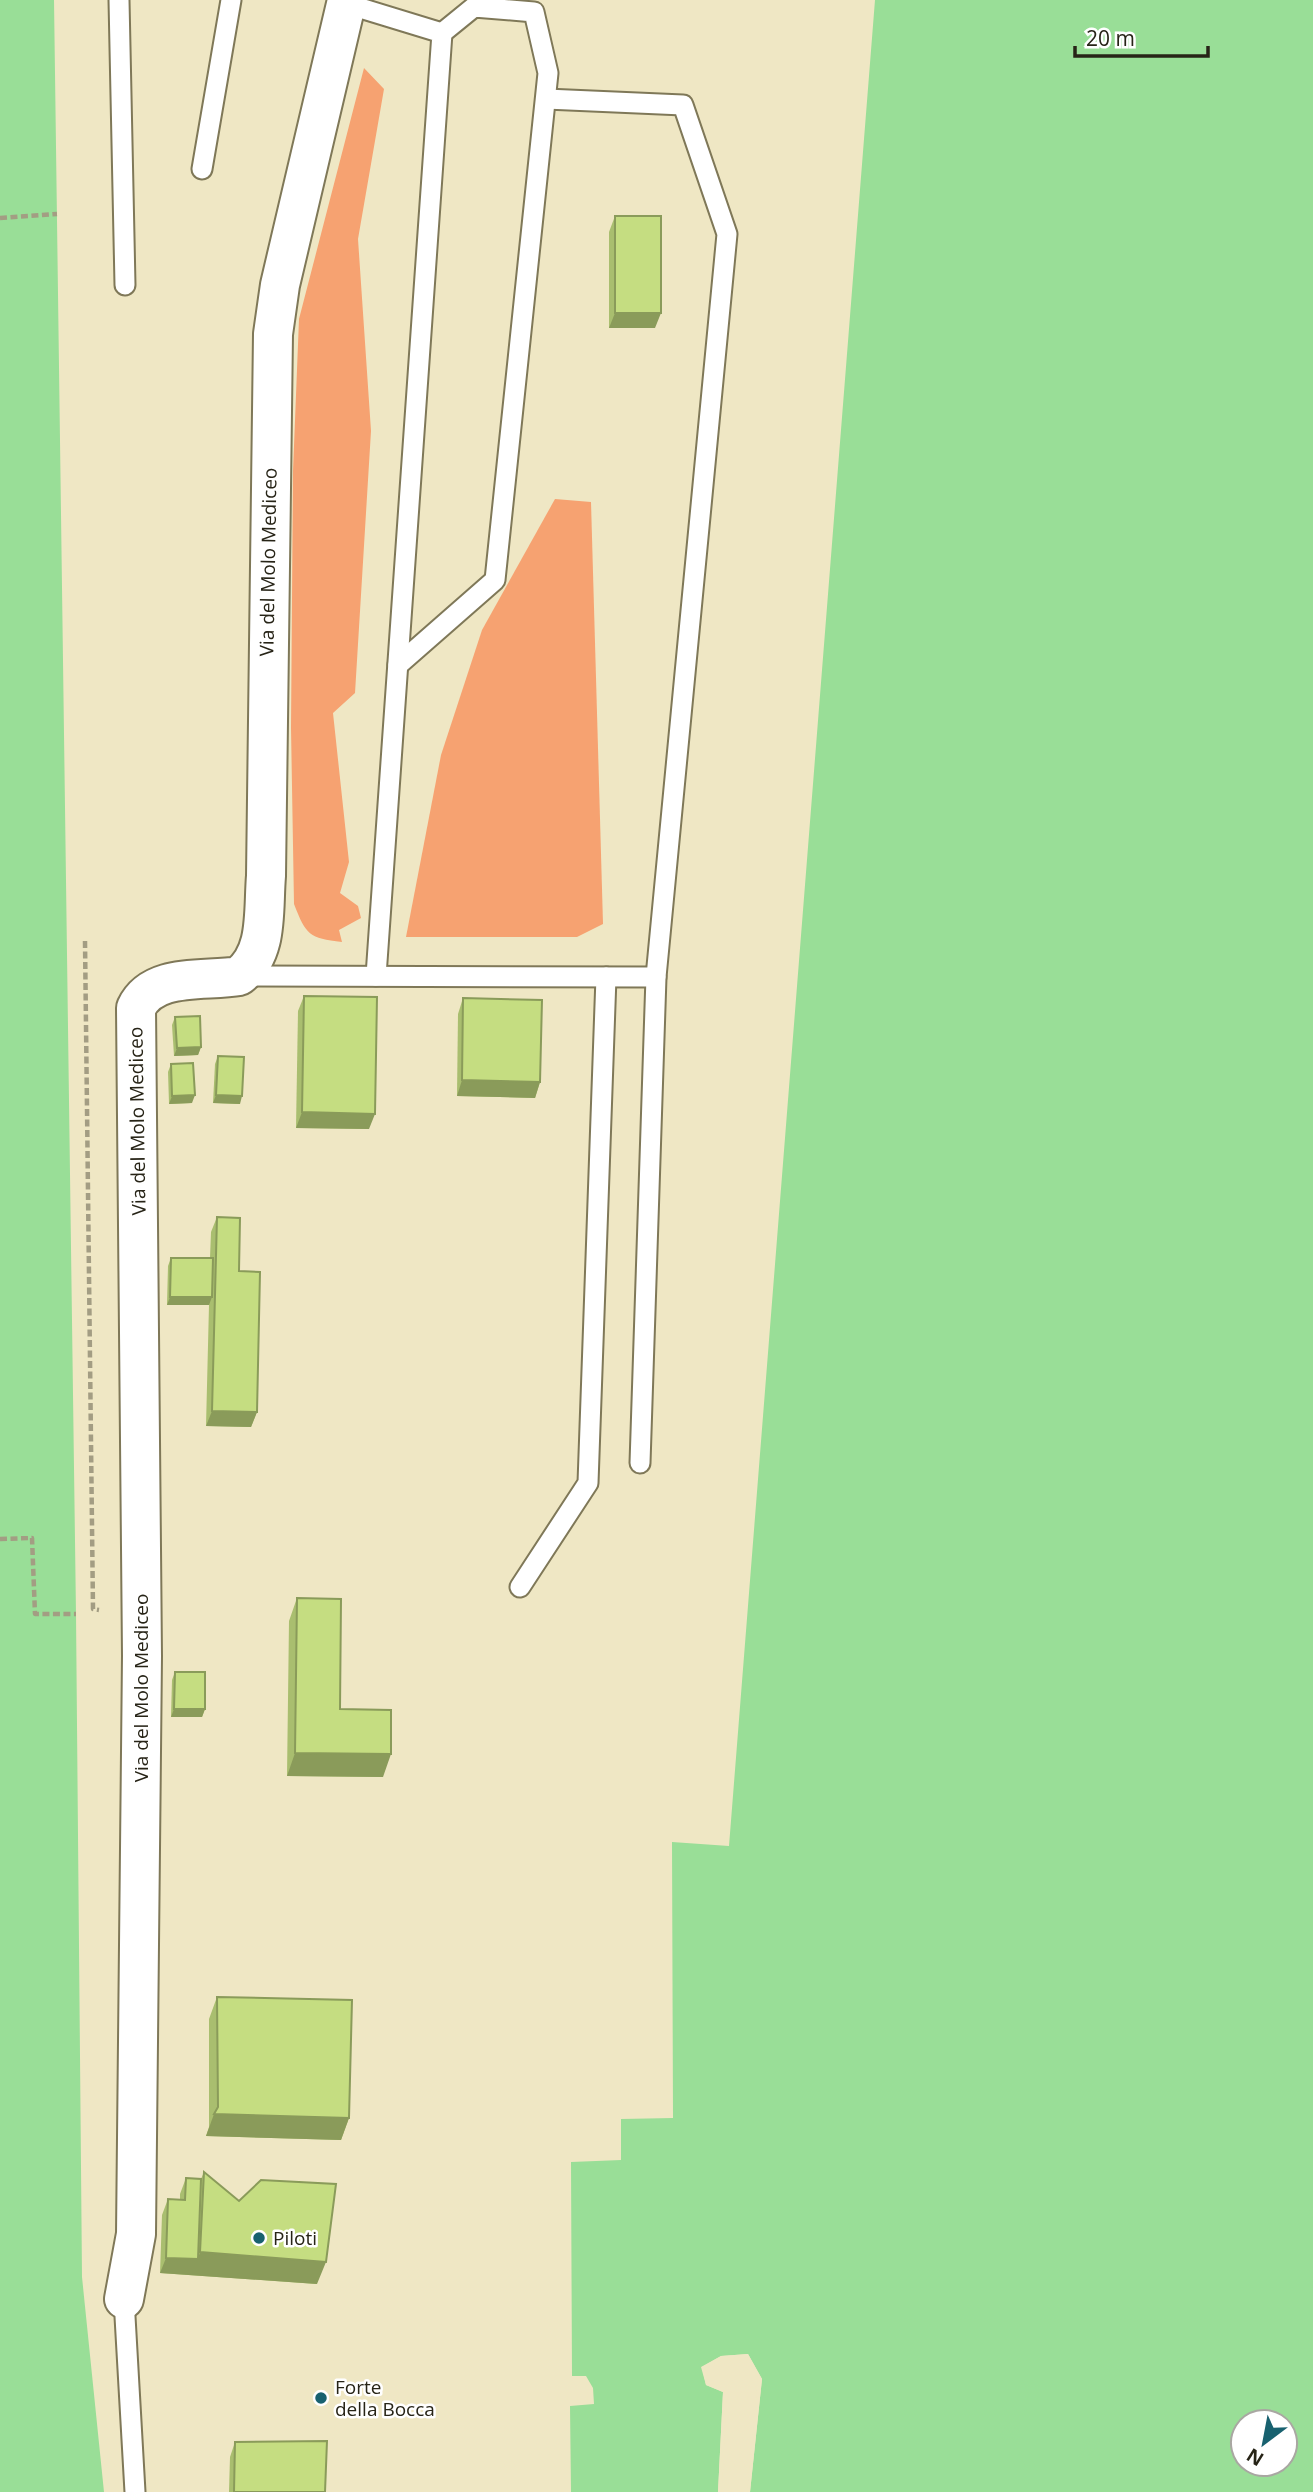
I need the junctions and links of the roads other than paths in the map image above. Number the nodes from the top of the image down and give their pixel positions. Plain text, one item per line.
1 (118, 0) edge
2 (231, 0) edge
3 (347, 2) edge
4 (442, 33) junction
5 (546, 99) junction
6 (202, 169) dead end
7 (125, 285) dead end
8 (398, 665) junction
9 (239, 976) junction
10 (376, 976) junction
11 (607, 977) junction
12 (656, 977) junction
13 (640, 1463) dead end
14 (520, 1587) dead end
15 (124, 2300) joint
16 (135, 2492) edge

1 - 7 lane
2 - 6 lane
3 - 4 lane
3 - 9 street, Via del Molo Mediceo
4 - 5 lane
4 - 8 lane
5 - 8 lane
5 - 12 lane
8 - 10 lane
9 - 10 lane
9 - 15 street, Via del Molo Mediceo
10 - 11 lane
11 - 12 lane
11 - 14 lane
12 - 13 lane
15 - 16 lane

